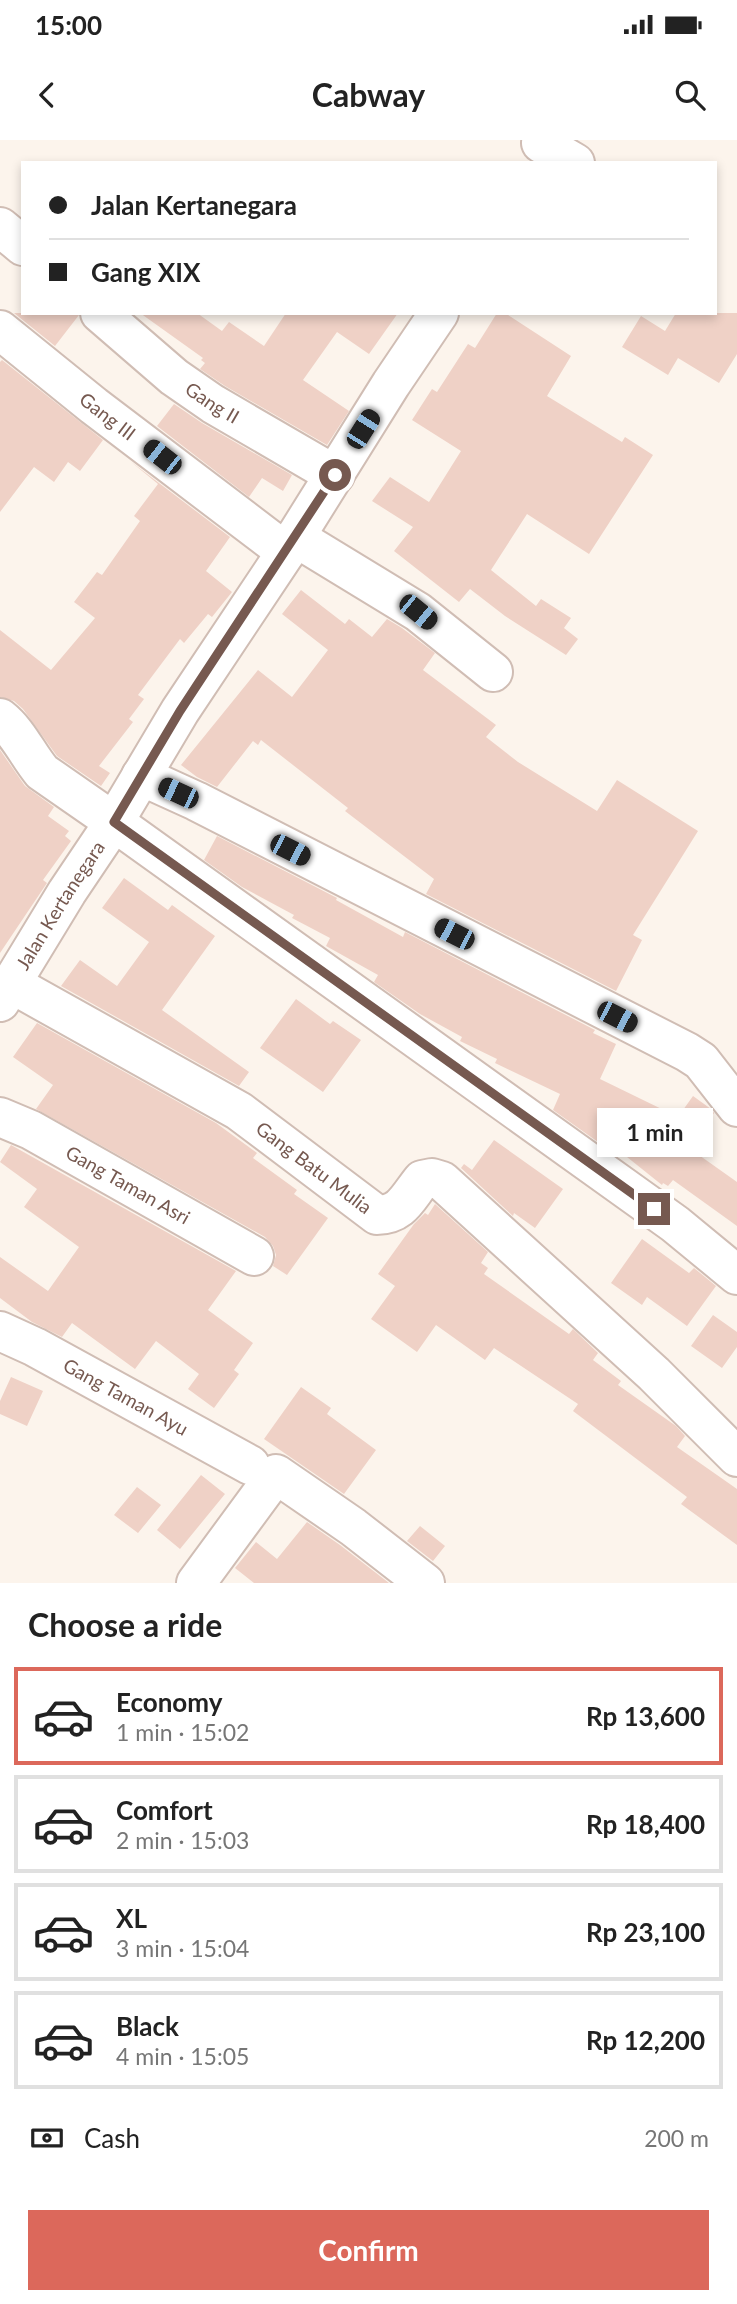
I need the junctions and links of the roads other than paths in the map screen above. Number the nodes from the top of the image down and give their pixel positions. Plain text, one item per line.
1 (538, 149) edge
2 (570, 161) edge
3 (0, 227) edge
4 (21, 244) edge
5 (102, 315) edge
6 (438, 315) edge
7 (0, 330) edge
8 (335, 475) junction
9 (290, 545) junction
10 (493, 672) dead end
11 (0, 718) edge
12 (141, 776) junction
13 (114, 822) junction
14 (6, 993) edge
15 (737, 1107) edge
16 (0, 1116) edge
17 (254, 1256) dead end
18 (737, 1275) edge
19 (0, 1331) edge
20 (737, 1457) edge
21 (250, 1465) dead end
22 (206, 1579) edge
23 (425, 1583) edge

1 - 2 street
3 - 4 street
5 - 8 street, Gang II
6 - 8 street, Jalan Kertanegara
7 - 9 street, Gang III
8 - 9 street, Jalan Kertanegara
9 - 10 street, Gang III
9 - 12 street, Jalan Kertanegara
11 - 13 street
12 - 13 street, Jalan Kertanegara
12 - 15 street
13 - 14 street, Jalan Kertanegara
13 - 18 street
14 - 20 street, Gang Batu Mulia
16 - 17 street, Gang Taman Asri
19 - 21 street, Gang Taman Ayu
22 - 23 street

